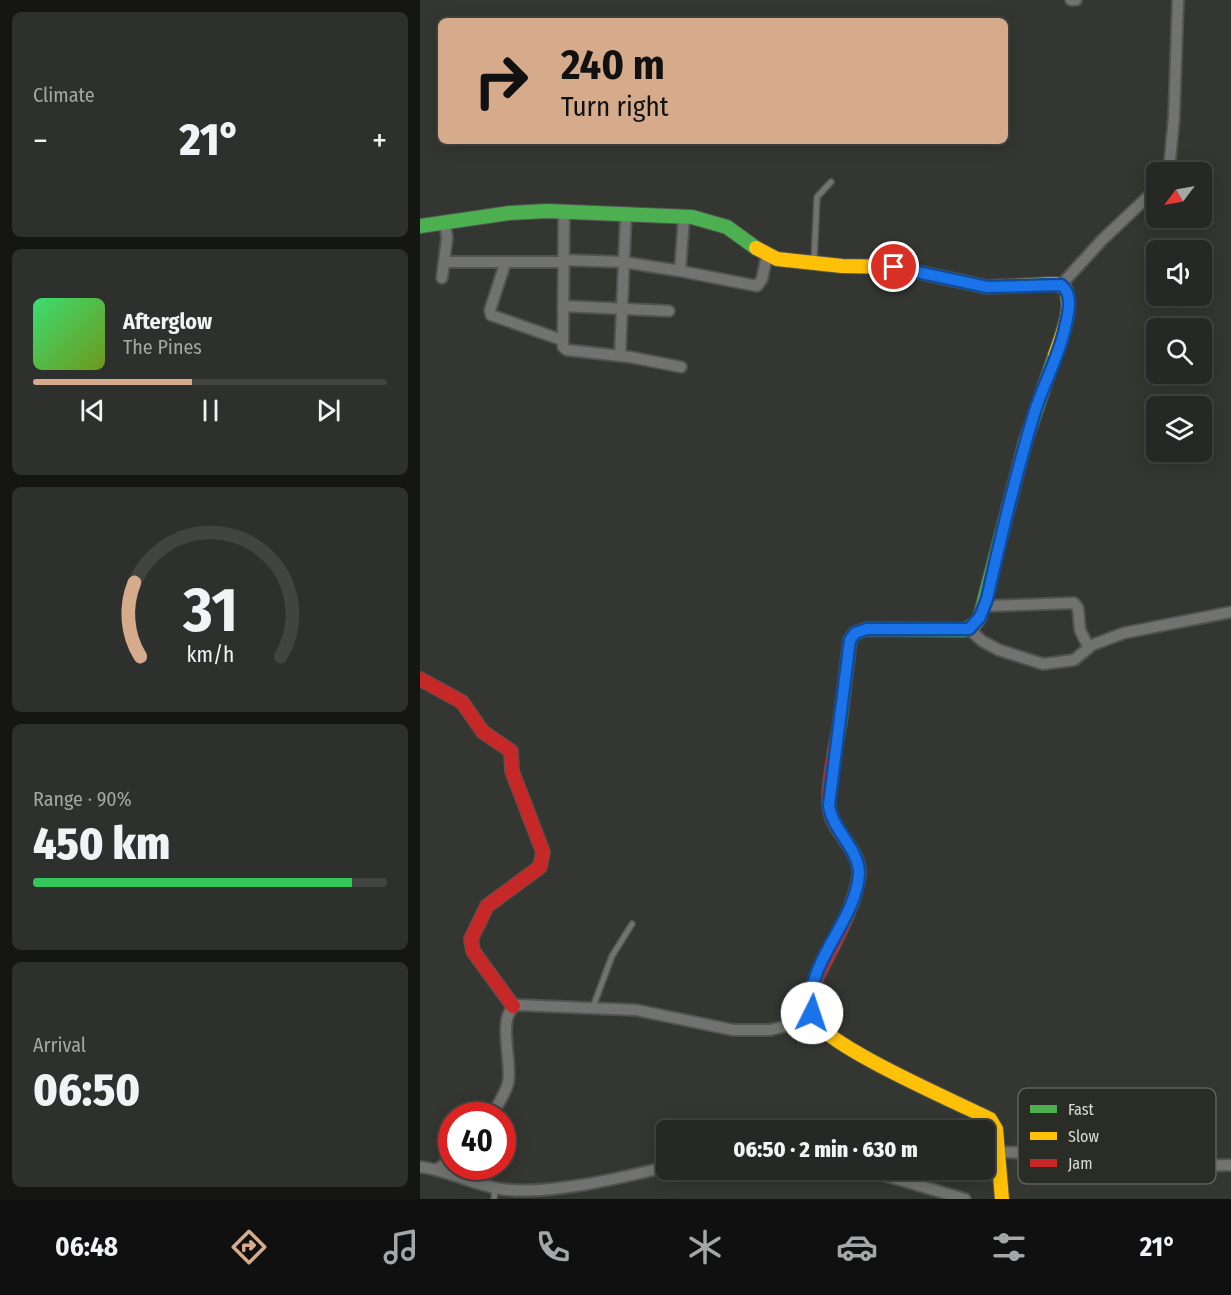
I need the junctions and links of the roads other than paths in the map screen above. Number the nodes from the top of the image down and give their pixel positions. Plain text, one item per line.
1 (1071, 0) edge
2 (1076, 0) edge
3 (1178, 0) edge
4 (1170, 162) edge
5 (831, 182) dead end
6 (1146, 198) edge
7 (564, 212) junction
8 (627, 213) junction
9 (684, 217) junction
10 (446, 222) junction
11 (420, 226) edge
12 (767, 255) junction
13 (564, 261) junction
14 (444, 262) junction
15 (623, 262) junction
16 (814, 263) junction
17 (505, 264) junction
18 (680, 271) junction
19 (442, 278) dead end
20 (1061, 285) junction
21 (563, 306) junction
22 (622, 308) junction
23 (669, 311) dead end
24 (562, 340) junction
25 (620, 356) junction
26 (681, 367) dead end
27 (984, 606) junction
28 (1231, 612) edge
29 (969, 629) junction
30 (1089, 648) junction
31 (420, 679) edge
32 (632, 924) dead end
33 (513, 1006) junction
34 (593, 1007) junction
35 (814, 1018) junction
36 (498, 1102) edge
37 (998, 1154) junction
38 (1018, 1154) edge
39 (420, 1167) edge
40 (438, 1169) edge
41 (656, 1169) edge
42 (470, 1180) edge
43 (900, 1180) edge
44 (493, 1191) edge
45 (1001, 1195) edge
46 (965, 1199) edge

1 - 2 street
3 - 4 street
5 - 16 lane
6 - 20 street
7 - 8 street
7 - 10 street
7 - 13 street
8 - 9 street
8 - 15 street
9 - 12 street
9 - 18 street
10 - 11 street
10 - 14 street
12 - 16 street
12 - 18 street
13 - 15 street
13 - 17 street
13 - 21 street
14 - 17 street
14 - 19 street
15 - 18 street
15 - 22 street
16 - 20 street
17 - 24 street
20 - 27 street
21 - 22 street
21 - 24 street
22 - 23 street
22 - 25 street
24 - 25 street
25 - 26 street
27 - 29 street
27 - 30 street
28 - 30 street
29 - 30 street
29 - 35 street
31 - 33 street
32 - 34 lane
33 - 34 street
33 - 36 street
34 - 35 street
35 - 37 street
37 - 38 street
37 - 45 street
39 - 40 street
41 - 44 street
42 - 44 street
43 - 46 street

